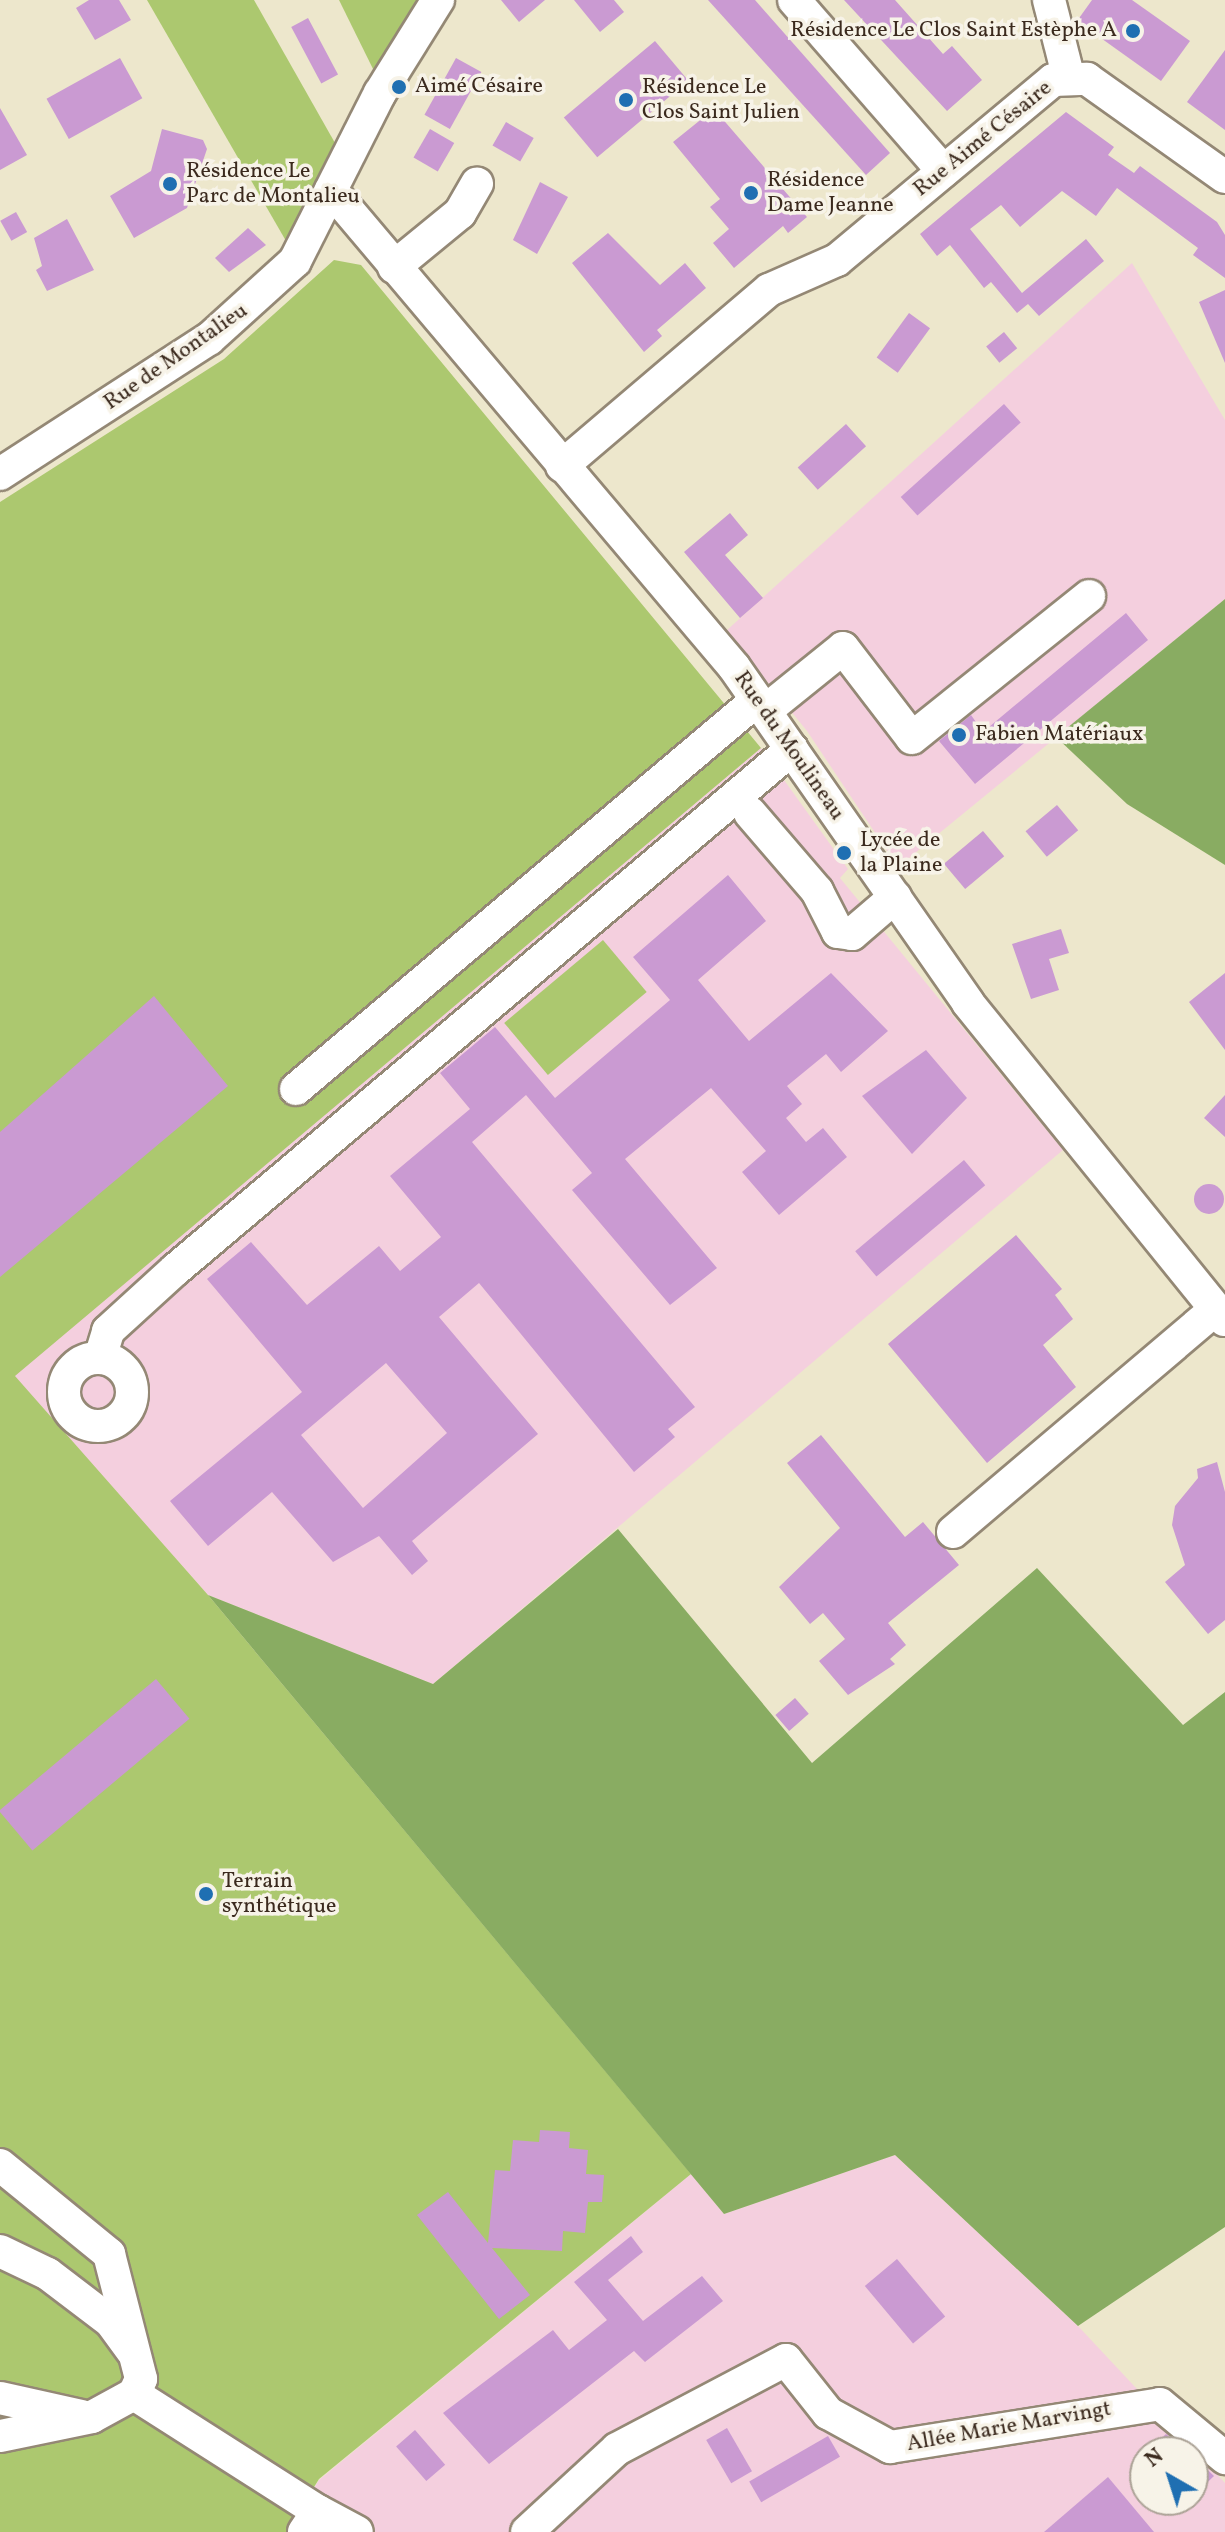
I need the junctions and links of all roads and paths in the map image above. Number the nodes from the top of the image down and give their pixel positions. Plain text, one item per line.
1 (438, 0) edge
2 (794, 0) edge
3 (1049, 0) edge
4 (1068, 75) junction
5 (943, 171) junction
6 (1225, 177) edge
7 (477, 183) dead end
8 (331, 190) junction
9 (394, 267) junction
10 (562, 466) junction
11 (0, 474) edge
12 (1089, 596) dead end
13 (761, 706) junction
14 (792, 749) junction
15 (750, 813) dead end
16 (895, 897) junction
17 (296, 1089) dead end
18 (1220, 1314) edge
19 (100, 1358) dead end
20 (953, 1532) dead end
21 (0, 2165) edge
22 (0, 2251) edge
23 (138, 2360) junction
24 (134, 2394) junction
25 (0, 2398) edge
26 (92, 2417) junction
27 (0, 2436) edge
28 (1225, 2458) edge
29 (311, 2521) edge
30 (357, 2532) edge
31 (527, 2532) edge

1 - 8 street, Rue de Montalieu
2 - 5 street
3 - 4 street
4 - 5 street, Rue Aimé Césaire
4 - 6 street, Rue Aimé Césaire
5 - 10 street, Rue Aimé Césaire
7 - 9 street
8 - 9 street, Rue du Moulineau
8 - 11 street, Rue de Montalieu
9 - 10 street, Rue du Moulineau
10 - 13 street, Rue du Moulineau
12 - 13 street
13 - 14 street, Rue du Moulineau
13 - 17 street
14 - 16 street, Rue du Moulineau
14 - 19 street
15 - 16 street
16 - 18 street, Rue du Moulineau
18 - 20 street
21 - 23 street
22 - 23 street
23 - 24 street
24 - 26 street
24 - 29 street
25 - 26 street
26 - 27 street
28 - 31 street, Allée Marie Marvingt
29 - 30 street

